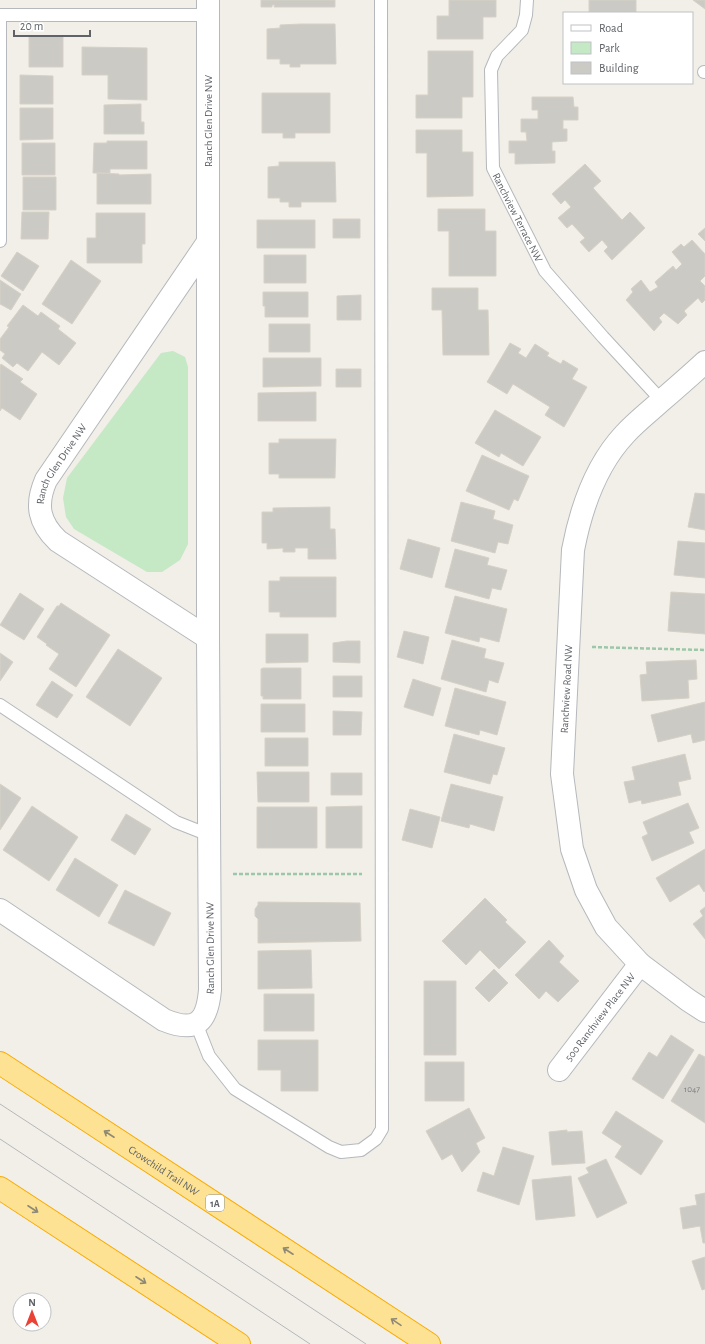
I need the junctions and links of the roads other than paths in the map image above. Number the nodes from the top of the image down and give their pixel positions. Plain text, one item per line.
1 (381, 0) edge
2 (527, 0) edge
3 (208, 7) edge
4 (0, 15) edge
5 (0, 241) edge
6 (208, 242) junction
7 (705, 362) edge
8 (662, 401) junction
9 (208, 638) junction
10 (0, 705) edge
11 (209, 835) junction
12 (0, 910) edge
13 (640, 964) junction
14 (705, 1011) edge
15 (196, 1023) junction
16 (0, 1063) edge
17 (559, 1070) dead end
18 (0, 1188) edge
19 (239, 1344) edge
20 (429, 1344) edge

1 - 15 lane
2 - 8 lane, Ranchview Terrace NW
3 - 4 lane
3 - 6 street, Ranch Glen Drive NW
4 - 5 lane
6 - 9 street, Ranch Glen Drive NW
6 - 9 street, Ranch Glen Drive NW
7 - 8 street, Ranchview Road NW
8 - 13 street, Ranchview Road NW
9 - 11 street, Ranch Glen Drive NW
10 - 11 lane
11 - 15 street, Ranch Glen Drive NW
12 - 15 street
13 - 14 street, Ranchview Road NW
13 - 17 street, 500 Ranchview Place NW
20 -> 16 highway, Crowchild Trail NW / 1A
18 -> 19 highway

